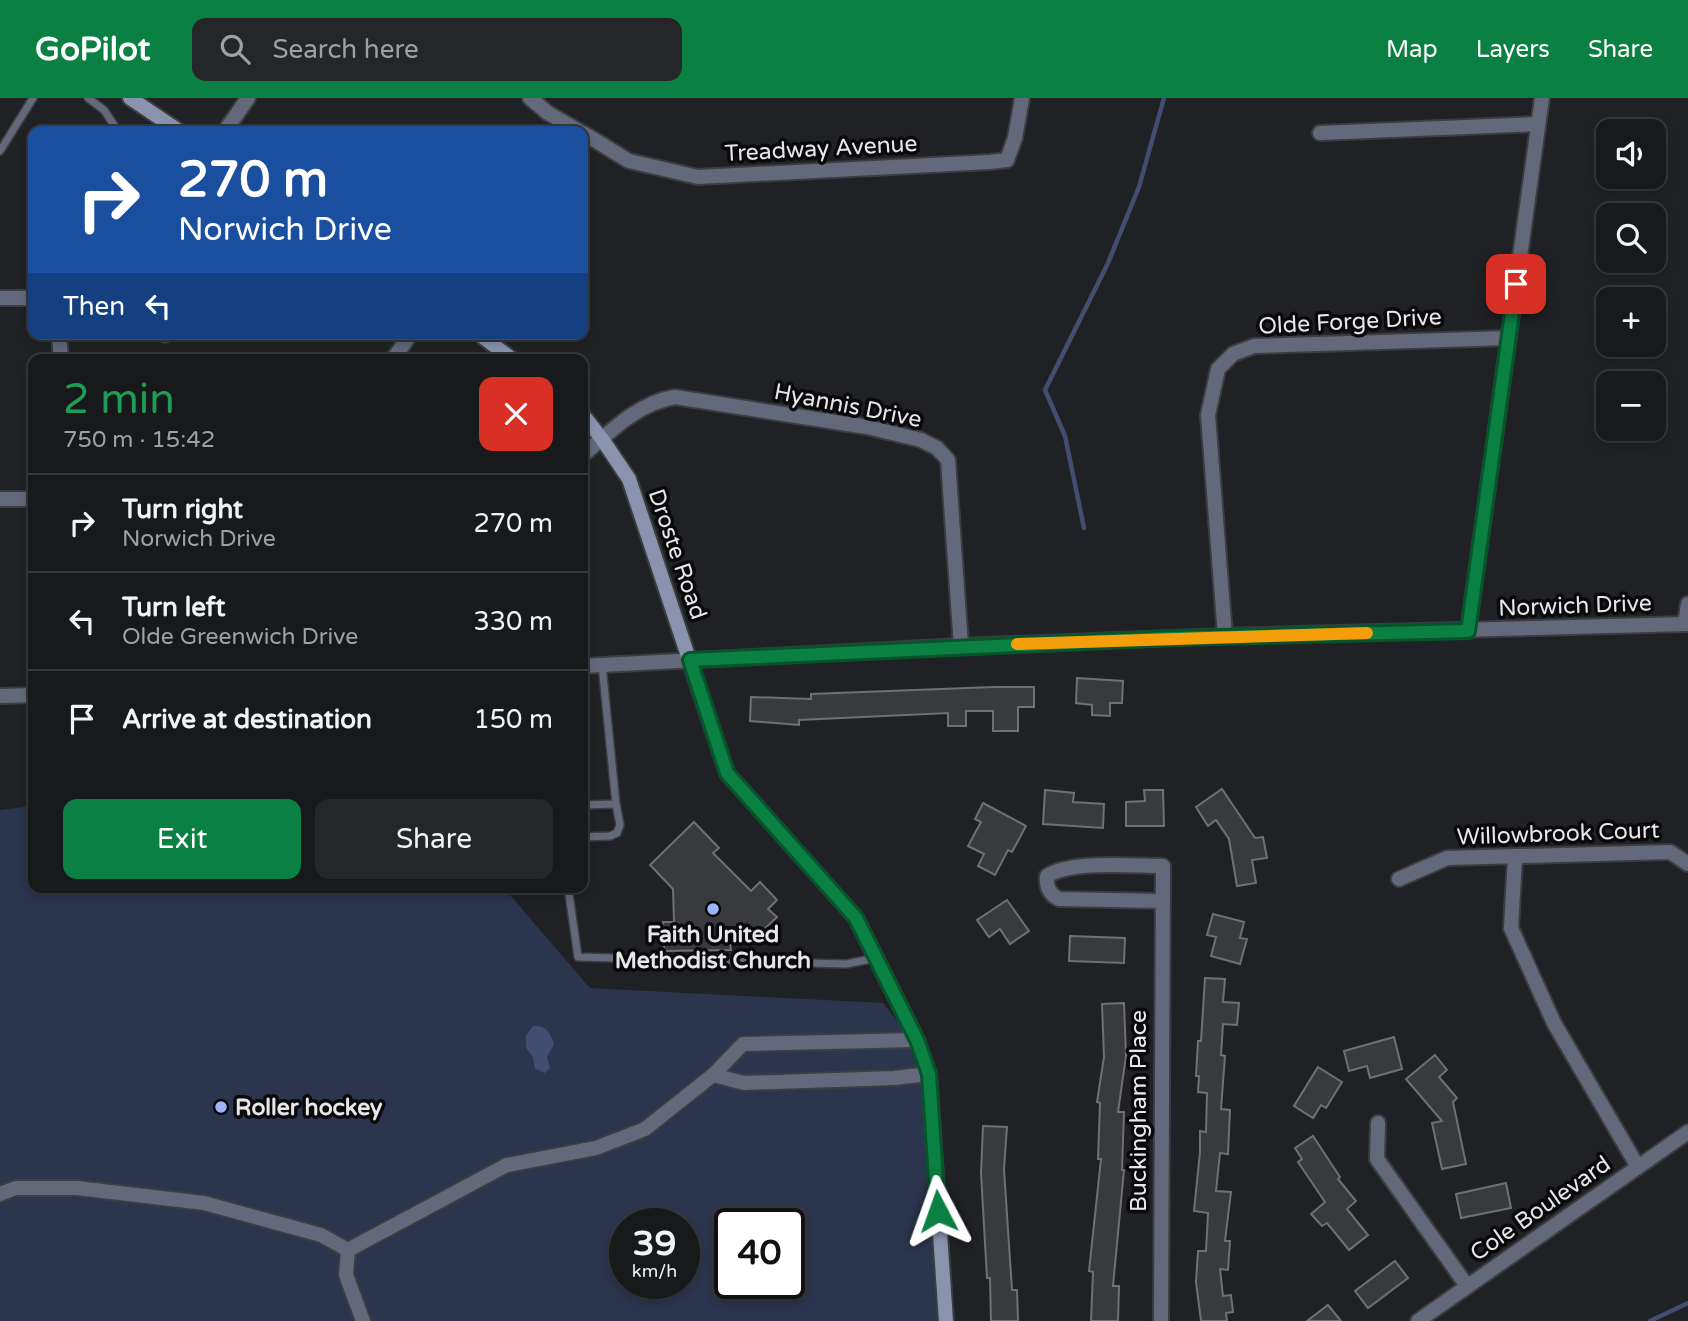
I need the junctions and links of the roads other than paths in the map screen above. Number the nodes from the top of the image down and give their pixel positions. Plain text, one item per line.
1 (33, 98) edge
2 (88, 98) edge
3 (130, 98) edge
4 (248, 98) edge
5 (530, 98) edge
6 (1022, 98) edge
7 (1542, 98) edge
8 (1538, 124) junction
9 (115, 126) edge
10 (172, 126) edge
11 (228, 126) edge
12 (571, 126) edge
13 (1320, 133) dead end
14 (588, 136) edge
15 (0, 151) edge
16 (0, 298) edge
17 (28, 298) edge
18 (1508, 338) junction
19 (488, 340) edge
20 (506, 354) edge
21 (588, 421) edge
22 (602, 439) junction
23 (588, 451) edge
24 (0, 499) edge
25 (28, 499) edge
26 (1688, 604) edge
27 (1687, 624) edge
28 (1468, 631) junction
29 (1225, 636) junction
30 (961, 646) junction
31 (690, 660) junction
32 (602, 665) junction
33 (588, 666) edge
34 (28, 695) edge
35 (0, 696) edge
36 (617, 804) junction
37 (588, 806) edge
38 (588, 837) edge
39 (1685, 857) edge
40 (1515, 858) junction
41 (1399, 879) dead end
42 (569, 893) edge
43 (1162, 901) junction
44 (876, 958) junction
45 (917, 1040) junction
46 (929, 1074) junction
47 (713, 1075) junction
48 (1378, 1123) dead end
49 (1688, 1132) edge
50 (1638, 1167) junction
51 (0, 1194) edge
52 (348, 1250) junction
53 (1467, 1286) junction
54 (363, 1321) edge
55 (946, 1321) edge
56 (1161, 1321) edge
57 (1418, 1321) edge

1 - 15 lane
2 - 9 lane
3 - 10 street
4 - 11 street
5 - 12 street, Treadway Avenue
6 - 14 street, Treadway Avenue
7 - 8 street
8 - 13 street
8 - 18 street
16 - 17 street
18 - 28 street
18 - 29 street, Olde Forge Drive
19 - 20 street
21 - 22 street, Droste Road
22 - 23 street, Hyannis Drive
22 - 30 street, Hyannis Drive
22 - 31 street, Droste Road
24 - 25 street
26 - 27 street
27 - 28 street, Norwich Drive
28 - 29 street, Norwich Drive
29 - 30 street, Norwich Drive
30 - 31 street, Norwich Drive
31 - 32 street, Norwich Drive
31 - 44 street, Droste Road
32 - 33 street, Norwich Drive
32 - 36 lane
34 - 35 street
36 - 37 lane
36 - 38 lane
39 - 40 street, Willowbrook Court
40 - 41 street, Willowbrook Court
40 - 50 street
42 - 44 lane
43 - 43 street, Buckingham Place
43 - 56 street, Buckingham Place
44 - 45 street, Droste Road
45 - 46 street, Droste Road
45 - 47 street
46 - 47 street
46 - 55 street, Droste Road
47 - 52 street
48 - 53 street
49 - 50 street, Cole Boulevard
50 - 53 street, Cole Boulevard
51 - 52 street
52 - 54 street
53 - 57 street, Cole Boulevard

